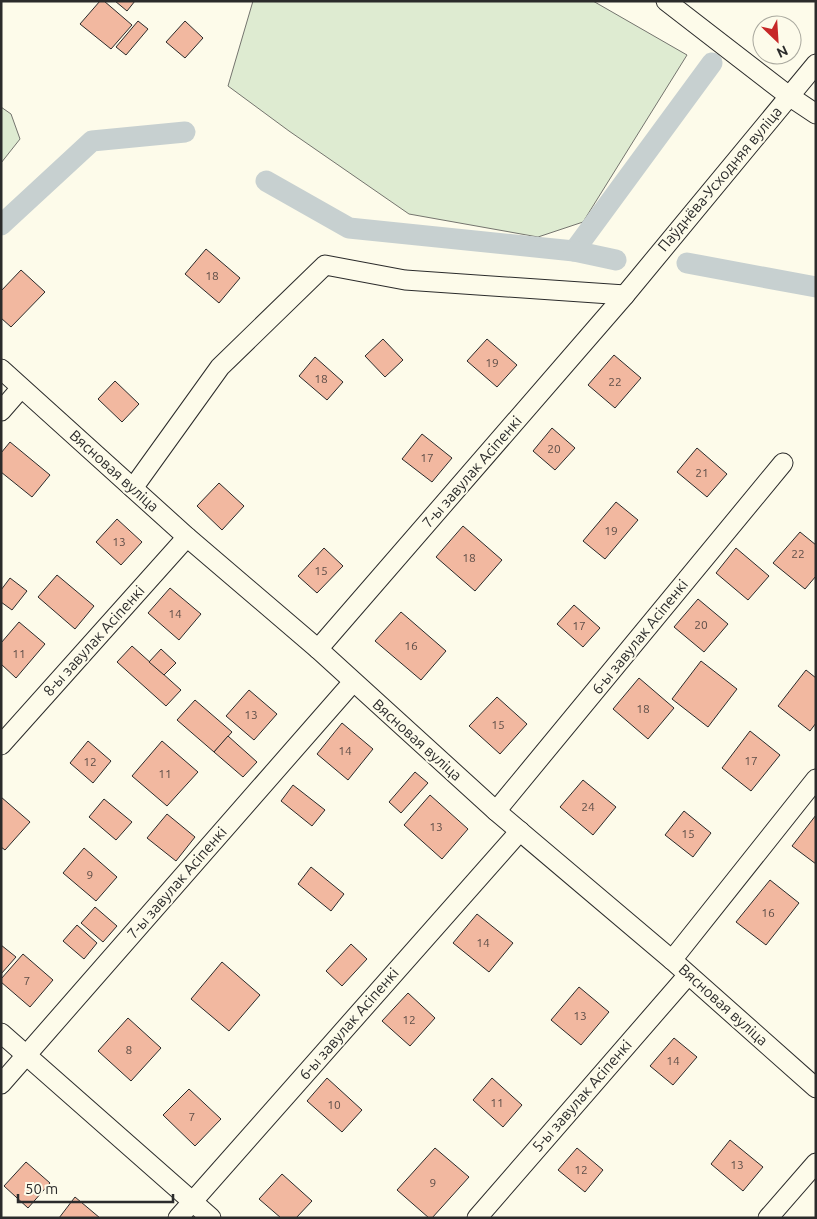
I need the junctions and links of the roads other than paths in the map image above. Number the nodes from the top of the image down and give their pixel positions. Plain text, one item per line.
1 (666, 1) edge
2 (816, 64) edge
3 (789, 96) junction
4 (816, 114) edge
5 (625, 294) junction
6 (1, 370) edge
7 (22, 388) junction
8 (1, 411) edge
9 (784, 462) dead end
10 (133, 488) junction
11 (188, 537) junction
12 (318, 649) junction
13 (353, 682) junction
14 (1, 745) edge
15 (816, 779) edge
16 (496, 811) junction
17 (520, 831) junction
18 (672, 960) junction
19 (688, 975) junction
20 (1, 1033) edge
21 (26, 1055) junction
22 (1, 1084) edge
23 (816, 1088) edge
24 (816, 1163) edge
25 (192, 1202) junction
26 (178, 1218) edge
27 (210, 1218) edge
28 (477, 1218) edge
29 (768, 1218) edge

1 - 3 street
2 - 3 street, Паўднёва-Усходняя вуліца
3 - 4 street
3 - 5 street, Паўднёва-Усходняя вуліца
5 - 10 street
5 - 12 street, 7-ы завулак Асіпенкі
6 - 7 street, Вясновая вуліца
7 - 8 street
7 - 10 street, Вясновая вуліца
9 - 16 street, 6-ы завулак Асіпенкі
10 - 11 street, Вясновая вуліца
11 - 12 street, Вясновая вуліца
11 - 14 street, 8-ы завулак Асіпенкі
12 - 13 street, Вясновая вуліца
13 - 16 street, Вясновая вуліца
13 - 21 street, 7-ы завулак Асіпенкі
15 - 18 street
16 - 17 street, Вясновая вуліца
17 - 18 street, Вясновая вуліца
17 - 25 street, 6-ы завулак Асіпенкі
18 - 19 street, Вясновая вуліца
19 - 23 street, Вясновая вуліца
19 - 28 street, 5-ы завулак Асіпенкі
20 - 21 street
21 - 22 street, 7-ы завулак Асіпенкі
21 - 25 street
24 - 29 street
25 - 26 street, 6-ы завулак Асіпенкі
25 - 27 street

